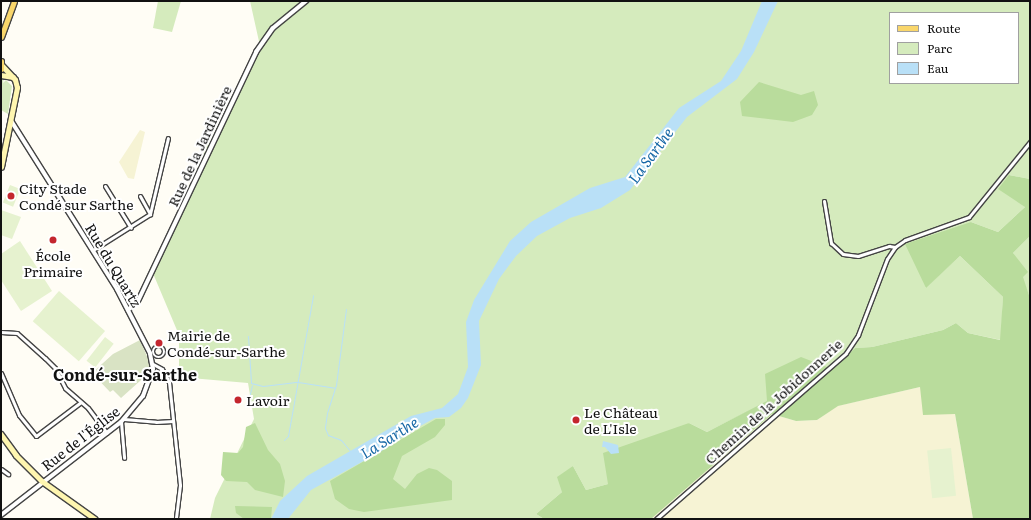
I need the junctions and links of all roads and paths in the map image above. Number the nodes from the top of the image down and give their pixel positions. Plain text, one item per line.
1 (14, 1) edge
2 (306, 1) edge
3 (1, 37) edge
4 (1, 65) edge
5 (1, 75) edge
6 (12, 77) junction
7 (11, 121) junction
8 (168, 138) dead end
9 (1030, 142) edge
10 (1, 167) edge
11 (105, 186) dead end
12 (140, 196) dead end
13 (824, 200) dead end
14 (150, 214) junction
15 (131, 228) junction
16 (895, 248) junction
17 (93, 250) junction
18 (128, 310) junction
19 (1, 332) edge
20 (153, 355) joint
21 (153, 364) junction
22 (1, 373) edge
23 (81, 402) junction
24 (122, 420) junction
25 (173, 420) junction
26 (107, 433) junction
27 (1, 434) edge
28 (124, 458) dead end
29 (1, 469) edge
30 (8, 474) dead end
31 (42, 481) junction
32 (1, 515) edge
33 (95, 519) edge
34 (176, 519) edge
35 (656, 519) edge

1 - 3 main road
2 - 18 street, Rue de la Jardinière
4 - 6 main road
5 - 6 main road
6 - 7 main road
7 - 10 main road
7 - 17 street, Rue du Quartz
8 - 14 street
9 - 16 street, Chemin de la Jobidonnerie
11 - 15 street
12 - 14 street
13 - 16 street
14 - 15 street
15 - 17 street
16 - 35 street, Chemin de la Jobidonnerie
17 - 18 street, Rue du Quartz
18 - 21 street, Rue du Quartz
19 - 23 street
20 - 20 street
21 - 24 street, Rue de l'Église
21 - 25 street
22 - 23 street
23 - 26 street
24 - 25 street
24 - 26 street, Rue de l'Église
24 - 28 street
25 - 34 street
26 - 31 street, Rue de l'Église
27 - 31 main road
29 - 30 street
31 - 32 street, Rue de l'Église
31 - 33 main road

